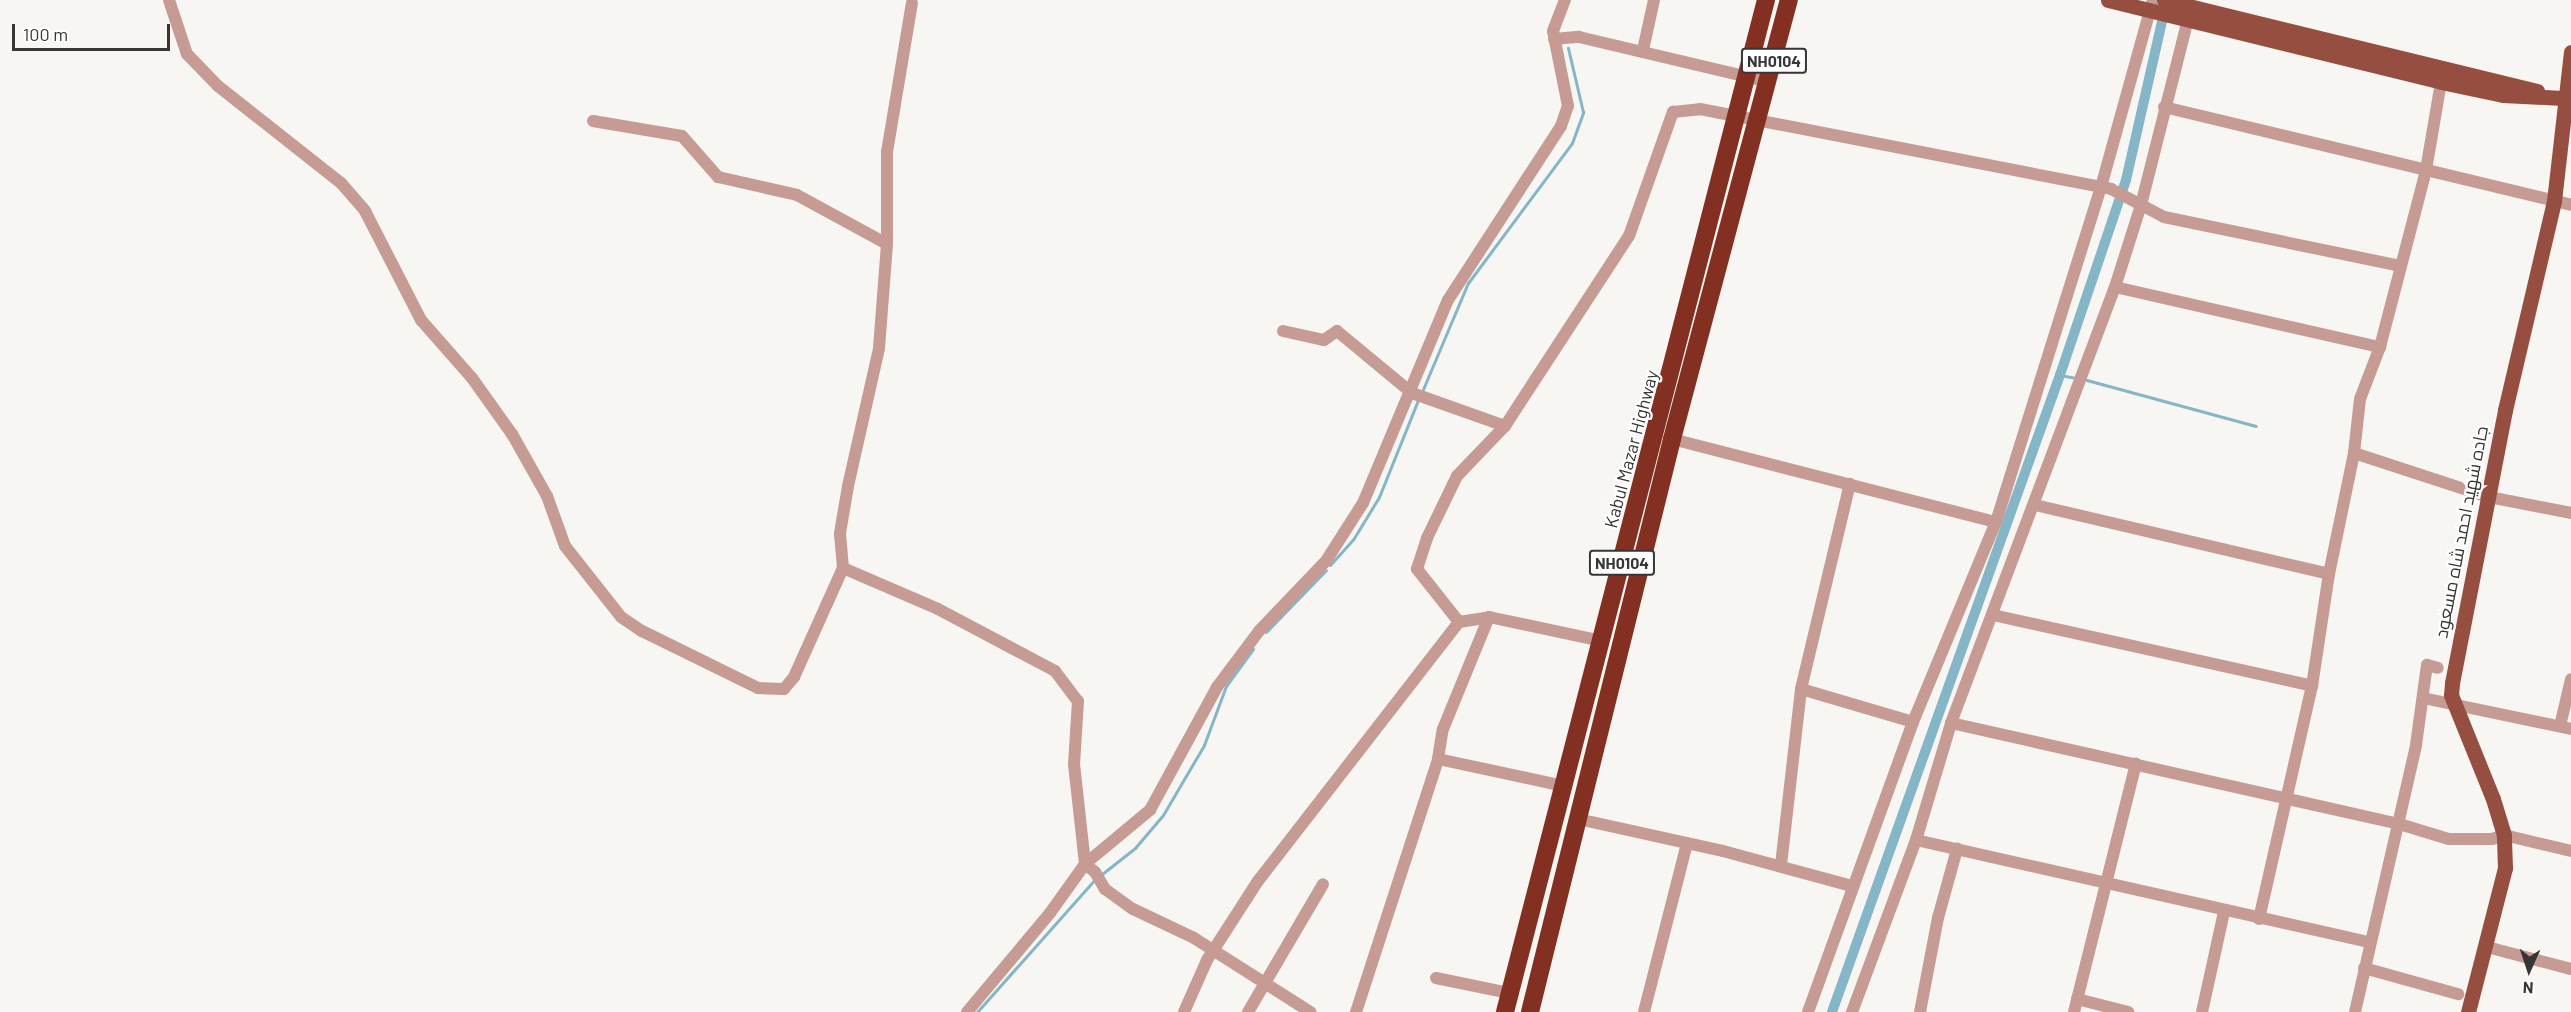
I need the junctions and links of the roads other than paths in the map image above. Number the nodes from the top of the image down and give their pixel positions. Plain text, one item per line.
1 (170, 0) edge
2 (1565, 0) edge
3 (1654, 0) edge
4 (1766, 0) edge
5 (1789, 0) edge
6 (2108, 0) edge
7 (2164, 0) edge
8 (912, 3) dead end
9 (2191, 4) edge
10 (2152, 9) edge
11 (2187, 22) junction
12 (1554, 39) junction
13 (1643, 50) junction
14 (2571, 52) edge
15 (1748, 76) junction
16 (1768, 82) junction
17 (2441, 82) junction
18 (2567, 99) edge
19 (2164, 107) junction
20 (1737, 114) junction
21 (593, 122) dead end
22 (1759, 122) junction
23 (2426, 170) junction
24 (2106, 188) junction
25 (2137, 201) junction
26 (2554, 201) junction
27 (2571, 205) edge
28 (887, 244) junction
29 (2400, 266) junction
30 (2115, 287) junction
31 (1283, 331) dead end
32 (2380, 347) junction
33 (1418, 395) junction
34 (1505, 426) junction
35 (1672, 439) junction
36 (2354, 453) junction
37 (1850, 484) junction
38 (2489, 497) junction
39 (2035, 505) junction
40 (2571, 513) edge
41 (1996, 522) junction
42 (843, 568) junction
43 (2329, 574) junction
44 (1993, 615) junction
45 (1489, 617) junction
46 (1459, 622) junction
47 (1602, 641) junction
48 (2438, 668) dead end
49 (2571, 679) edge
50 (2312, 686) junction
51 (1800, 689) junction
52 (2423, 698) junction
53 (2456, 708) junction
54 (1913, 722) junction
55 (1951, 723) junction
56 (2565, 727) edge
57 (1438, 759) junction
58 (2136, 764) junction
59 (1564, 786) junction
60 (2287, 800) junction
61 (1578, 819) junction
62 (2396, 823) junction
63 (2504, 835) junction
64 (1916, 840) junction
65 (1687, 843) junction
66 (1958, 849) junction
67 (2571, 851) edge
68 (1780, 865) junction
69 (1090, 868) junction
70 (1323, 884) dead end
71 (2105, 885) junction
72 (1852, 886) junction
73 (2224, 912) junction
74 (2259, 919) junction
75 (2370, 942) junction
76 (2487, 946) junction
77 (1213, 952) junction
78 (2364, 968) junction
79 (2571, 969) edge
80 (1436, 978) dead end
81 (1262, 981) junction
82 (1509, 993) junction
83 (2458, 994) dead end
84 (2077, 999) junction
85 (967, 1012) edge
86 (1184, 1012) edge
87 (1248, 1012) edge
88 (1310, 1012) edge
89 (1356, 1012) edge
90 (1505, 1012) edge
91 (1530, 1012) edge
92 (1644, 1012) edge
93 (1808, 1012) edge
94 (1852, 1012) edge
95 (1920, 1012) edge
96 (2074, 1012) edge
97 (2128, 1012) edge
98 (2202, 1012) edge
99 (2355, 1012) edge
100 (2468, 1012) edge

1 - 42 street
2 - 12 street
3 - 13 street
4 - 15 highway, Kabul Mazar Highway / NH0104
5 - 16 highway, Kabul Mazar Highway / NH0104
6 - 10 main road
7 - 9 main road
8 - 28 street
9 - 11 street
9 - 18 main road
10 - 11 main road
10 - 24 street
11 - 17 main road
11 - 19 street
12 - 13 street
12 - 33 street
13 - 15 street
14 - 18 main road, جاده شهيد احمد شاه مسعود
15 - 16 street
15 - 20 highway, Kabul Mazar Highway / NH0104
16 - 22 highway, Kabul Mazar Highway / NH0104
17 - 18 main road
17 - 23 street
18 - 26 main road, جاده شهيد احمد شاه مسعود
19 - 23 street
19 - 25 street
20 - 22 street
20 - 34 street
20 - 47 highway, Kabul Mazar Highway / NH0104
21 - 28 street
22 - 24 street
22 - 35 highway, Kabul Mazar Highway / NH0104
23 - 26 street
23 - 29 street
24 - 25 street
24 - 41 street
25 - 29 street
25 - 30 street
26 - 27 street
26 - 38 main road, جاده شهيد احمد شاه مسعود
28 - 42 street
29 - 32 street
30 - 32 street
30 - 39 street
31 - 33 street
32 - 36 street
33 - 34 street
33 - 69 street
34 - 46 street
35 - 37 street
35 - 61 highway, Kabul Mazar Highway / NH0104
36 - 38 street
36 - 43 street
37 - 41 street
37 - 51 street
38 - 40 street
38 - 53 main road, جاده شهيد احمد شاه مسعود
39 - 43 street
39 - 44 street
41 - 54 street
42 - 69 street
43 - 50 street
44 - 50 street
44 - 55 street
45 - 46 street
45 - 47 street
45 - 57 street
46 - 77 street
47 - 59 highway, Kabul Mazar Highway / NH0104
48 - 52 street
49 - 56 street
50 - 60 street
51 - 54 street
51 - 68 street
52 - 53 street
52 - 62 street
53 - 56 street
53 - 63 main road, جاده شهيد احمد شاه مسعود
54 - 72 street
55 - 58 street
55 - 64 street
57 - 59 street
57 - 89 street
58 - 60 street
58 - 71 street
59 - 82 highway, Kabul Mazar Highway / NH0104
60 - 62 street
60 - 74 street
61 - 65 street
61 - 91 highway, Kabul Mazar Highway / NH0104
62 - 63 street
62 - 75 street
63 - 67 street
63 - 76 main road, جاده شهيد احمد شاه مسعود
64 - 66 street
64 - 94 street
65 - 68 street
65 - 92 street
66 - 71 street
66 - 95 street
68 - 72 street
69 - 77 street
69 - 85 street
70 - 81 street
71 - 73 street
71 - 84 street
72 - 93 street
73 - 74 street
73 - 98 street
74 - 75 street
75 - 78 street
76 - 79 street
76 - 100 main road, جاده شهيد احمد شاه مسعود
77 - 81 street
77 - 86 street
78 - 83 street
78 - 99 street
80 - 82 street
81 - 87 street
81 - 88 street
82 - 90 highway, Kabul Mazar Highway / NH0104
84 - 96 street
84 - 97 street

